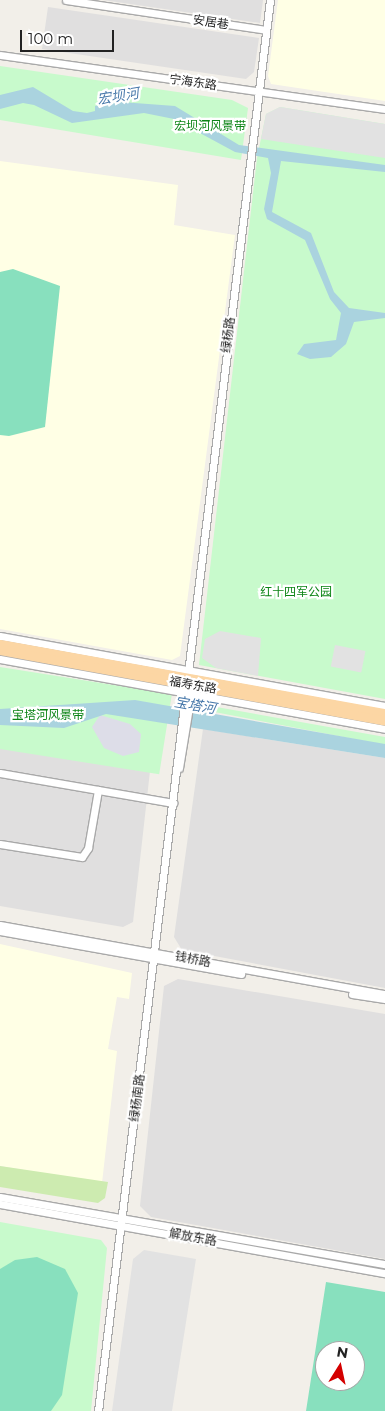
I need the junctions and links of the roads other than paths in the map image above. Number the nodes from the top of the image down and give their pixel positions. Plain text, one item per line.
1 (66, 0) edge
2 (270, 0) edge
3 (266, 30) junction
4 (0, 55) edge
5 (258, 91) junction
6 (385, 109) edge
7 (0, 636) edge
8 (0, 644) edge
9 (0, 650) edge
10 (0, 659) edge
11 (188, 686) junction
12 (385, 706) edge
13 (385, 713) edge
14 (385, 721) edge
15 (385, 729) edge
16 (0, 774) edge
17 (98, 790) junction
18 (173, 802) junction
19 (0, 844) edge
20 (0, 925) edge
21 (0, 931) edge
22 (155, 955) junction
23 (385, 994) edge
24 (385, 1000) edge
25 (0, 1197) edge
26 (0, 1204) edge
27 (122, 1221) junction
28 (385, 1264) edge
29 (385, 1272) edge
30 (98, 1411) edge

1 - 3 street, 安居巷
2 - 3 street, 绿杨路
3 - 5 street, 绿杨路
4 - 5 street, 宁海东路
5 - 6 street, 宁海东路
5 - 11 street, 绿杨路
7 - 11 street
8 - 11 main road, 福寿东路
9 - 11 main road, 福寿东路
10 - 11 street
11 - 12 street
11 - 13 main road, 福寿东路
11 - 14 main road, 福寿东路
11 - 15 street
11 - 18 street, 绿杨南路
16 - 17 street
17 - 18 street
17 - 19 street
18 - 22 street, 绿杨南路
20 - 22 street, 钱桥路
21 - 22 street, 钱桥路
22 - 23 street, 钱桥路
22 - 24 street, 钱桥路
22 - 27 street, 绿杨南路
25 - 27 street, 解放东路
26 - 27 street, 解放东路
27 - 28 street, 解放东路
27 - 29 street, 解放东路
27 - 30 street, 绿杨南路

